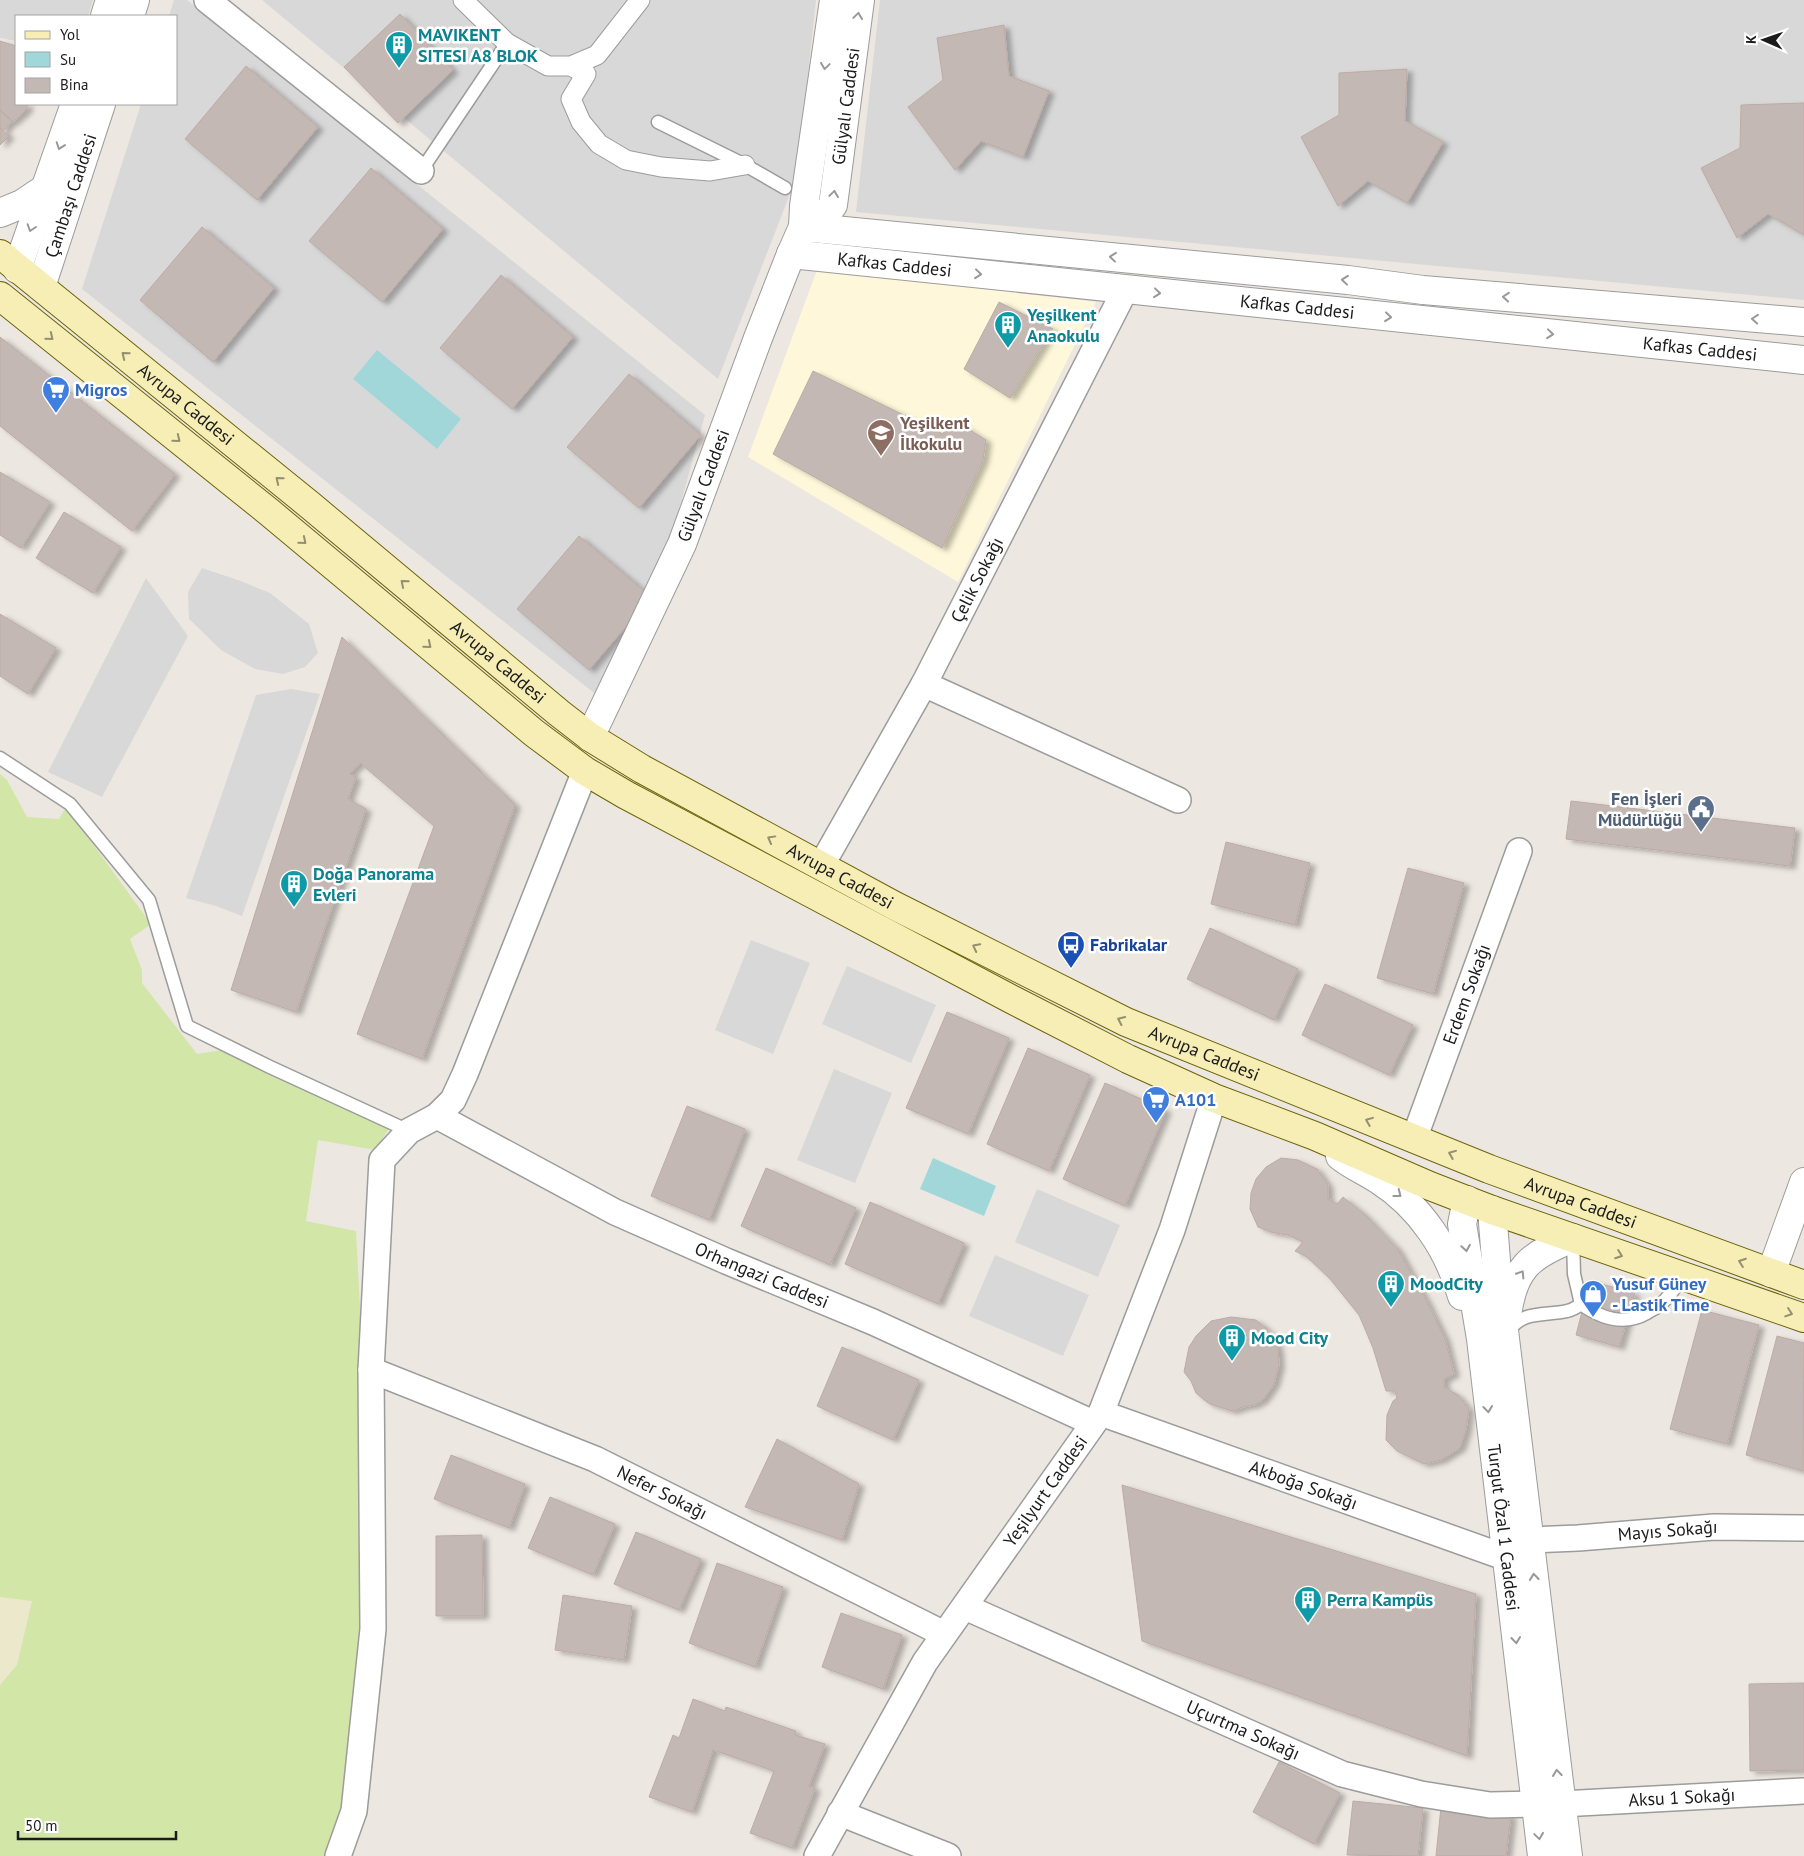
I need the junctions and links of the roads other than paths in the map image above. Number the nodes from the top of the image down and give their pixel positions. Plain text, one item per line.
1 (110, 0) edge
2 (135, 0) edge
3 (207, 0) edge
4 (463, 0) edge
5 (640, 0) edge
6 (834, 0) edge
7 (860, 0) edge
8 (105, 15) edge
9 (130, 15) edge
10 (507, 43) junction
11 (572, 66) junction
12 (74, 105) edge
13 (102, 105) edge
14 (658, 122) dead end
15 (745, 165) junction
16 (421, 171) joint
17 (46, 188) junction
18 (785, 188) dead end
19 (0, 213) edge
20 (803, 227) junction
21 (790, 254) junction
22 (9, 262) edge
23 (41, 287) junction
24 (1125, 290) junction
25 (6, 302) edge
26 (1804, 322) edge
27 (1804, 360) edge
28 (924, 684) junction
29 (590, 737) junction
30 (0, 758) edge
31 (585, 771) junction
32 (1178, 800) dead end
33 (1519, 852) dead end
34 (821, 866) junction
35 (1214, 1098) junction
36 (437, 1116) junction
37 (410, 1131) junction
38 (1316, 1136) junction
39 (1414, 1139) junction
40 (1489, 1169) junction
41 (1804, 1182) edge
42 (1467, 1200) junction
43 (1492, 1210) junction
44 (1573, 1238) junction
45 (1771, 1273) junction
46 (1683, 1278) junction
47 (1804, 1285) edge
48 (1581, 1304) junction
49 (1804, 1318) edge
50 (1493, 1338) junction
51 (371, 1370) junction
52 (1097, 1418) junction
53 (1804, 1528) edge
54 (1530, 1540) junction
55 (1507, 1558) junction
56 (965, 1607) junction
57 (944, 1634) junction
58 (1804, 1791) edge
59 (1547, 1804) junction
60 (840, 1813) junction
61 (338, 1856) edge
62 (817, 1856) edge
63 (948, 1856) edge
64 (1542, 1856) edge
65 (1568, 1856) edge

1 - 8 street
2 - 9 street
3 - 16 street
4 - 10 street
5 - 11 street
6 -> 20 street, Gülyalı Caddesi
20 -> 7 street, Gülyalı Caddesi
10 - 11 street
10 - 16 lane
11 - 15 street
12 -> 17 street, Çambaşı Caddesi
13 - 23 street, Çambaşı Caddesi
14 - 15 lane
15 - 18 lane
17 - 19 street
17 -> 22 street, Çambaşı Caddesi
20 - 21 street, Gülyalı Caddesi
26 -> 20 street, Kafkas Caddesi
21 -> 24 street, Kafkas Caddesi
21 - 29 street, Gülyalı Caddesi
22 - 23 main road, Avrupa Caddesi
22 - 25 main road
23 - 25 main road
29 -> 23 main road, Avrupa Caddesi
24 -> 27 street, Kafkas Caddesi
24 - 28 street, Çelik Sokağı
25 -> 31 main road, Avrupa Caddesi
28 - 32 street
28 - 34 street, Çelik Sokağı
34 -> 29 main road, Avrupa Caddesi
30 - 37 lane
31 - 35 main road, Avrupa Caddesi
31 - 36 street
33 - 39 street, Erdem Sokağı
39 -> 34 main road, Avrupa Caddesi
35 - 38 main road, Avrupa Caddesi
35 - 52 street, Yeşilyurt Caddesi
36 - 37 street
36 - 52 street, Orhangazi Caddesi
37 - 51 street
38 - 42 main road, Avrupa Caddesi
38 -> 50 street
40 -> 39 main road, Avrupa Caddesi
40 - 42 main road
40 - 43 main road
45 -> 40 main road, Avrupa Caddesi
41 - 45 street
42 - 43 main road, Avrupa Caddesi
42 -> 50 street, Turgut Özal 1 Caddesi
43 - 44 main road, Avrupa Caddesi
43 - 50 street, Turgut Özal 1 Caddesi
44 -> 46 main road, Avrupa Caddesi
44 - 48 lane
50 -> 44 street
45 - 47 main road, Avrupa Caddesi
46 - 48 lane
46 -> 49 main road, Avrupa Caddesi
48 - 50 lane
50 - 54 street, Turgut Özal 1 Caddesi
50 -> 55 street, Turgut Özal 1 Caddesi
51 - 57 street, Nefer Sokağı
51 - 61 street
52 - 55 street, Akboğa Sokağı
52 - 56 street, Yeşilyurt Caddesi
53 - 54 street, Mayıs Sokağı
59 -> 54 street, Turgut Özal 1 Caddesi
55 -> 59 street, Turgut Özal 1 Caddesi
56 - 57 street, Yeşilyurt Caddesi
56 - 59 street, Uçurtma Sokağı
57 - 60 street, Yeşilyurt Caddesi
58 - 59 street, Aksu 1 Sokağı
59 -> 64 street, Turgut Özal 1 Caddesi
59 - 65 street, Turgut Özal 1 Caddesi
60 - 62 street, Yeşilyurt Caddesi
60 - 63 street

